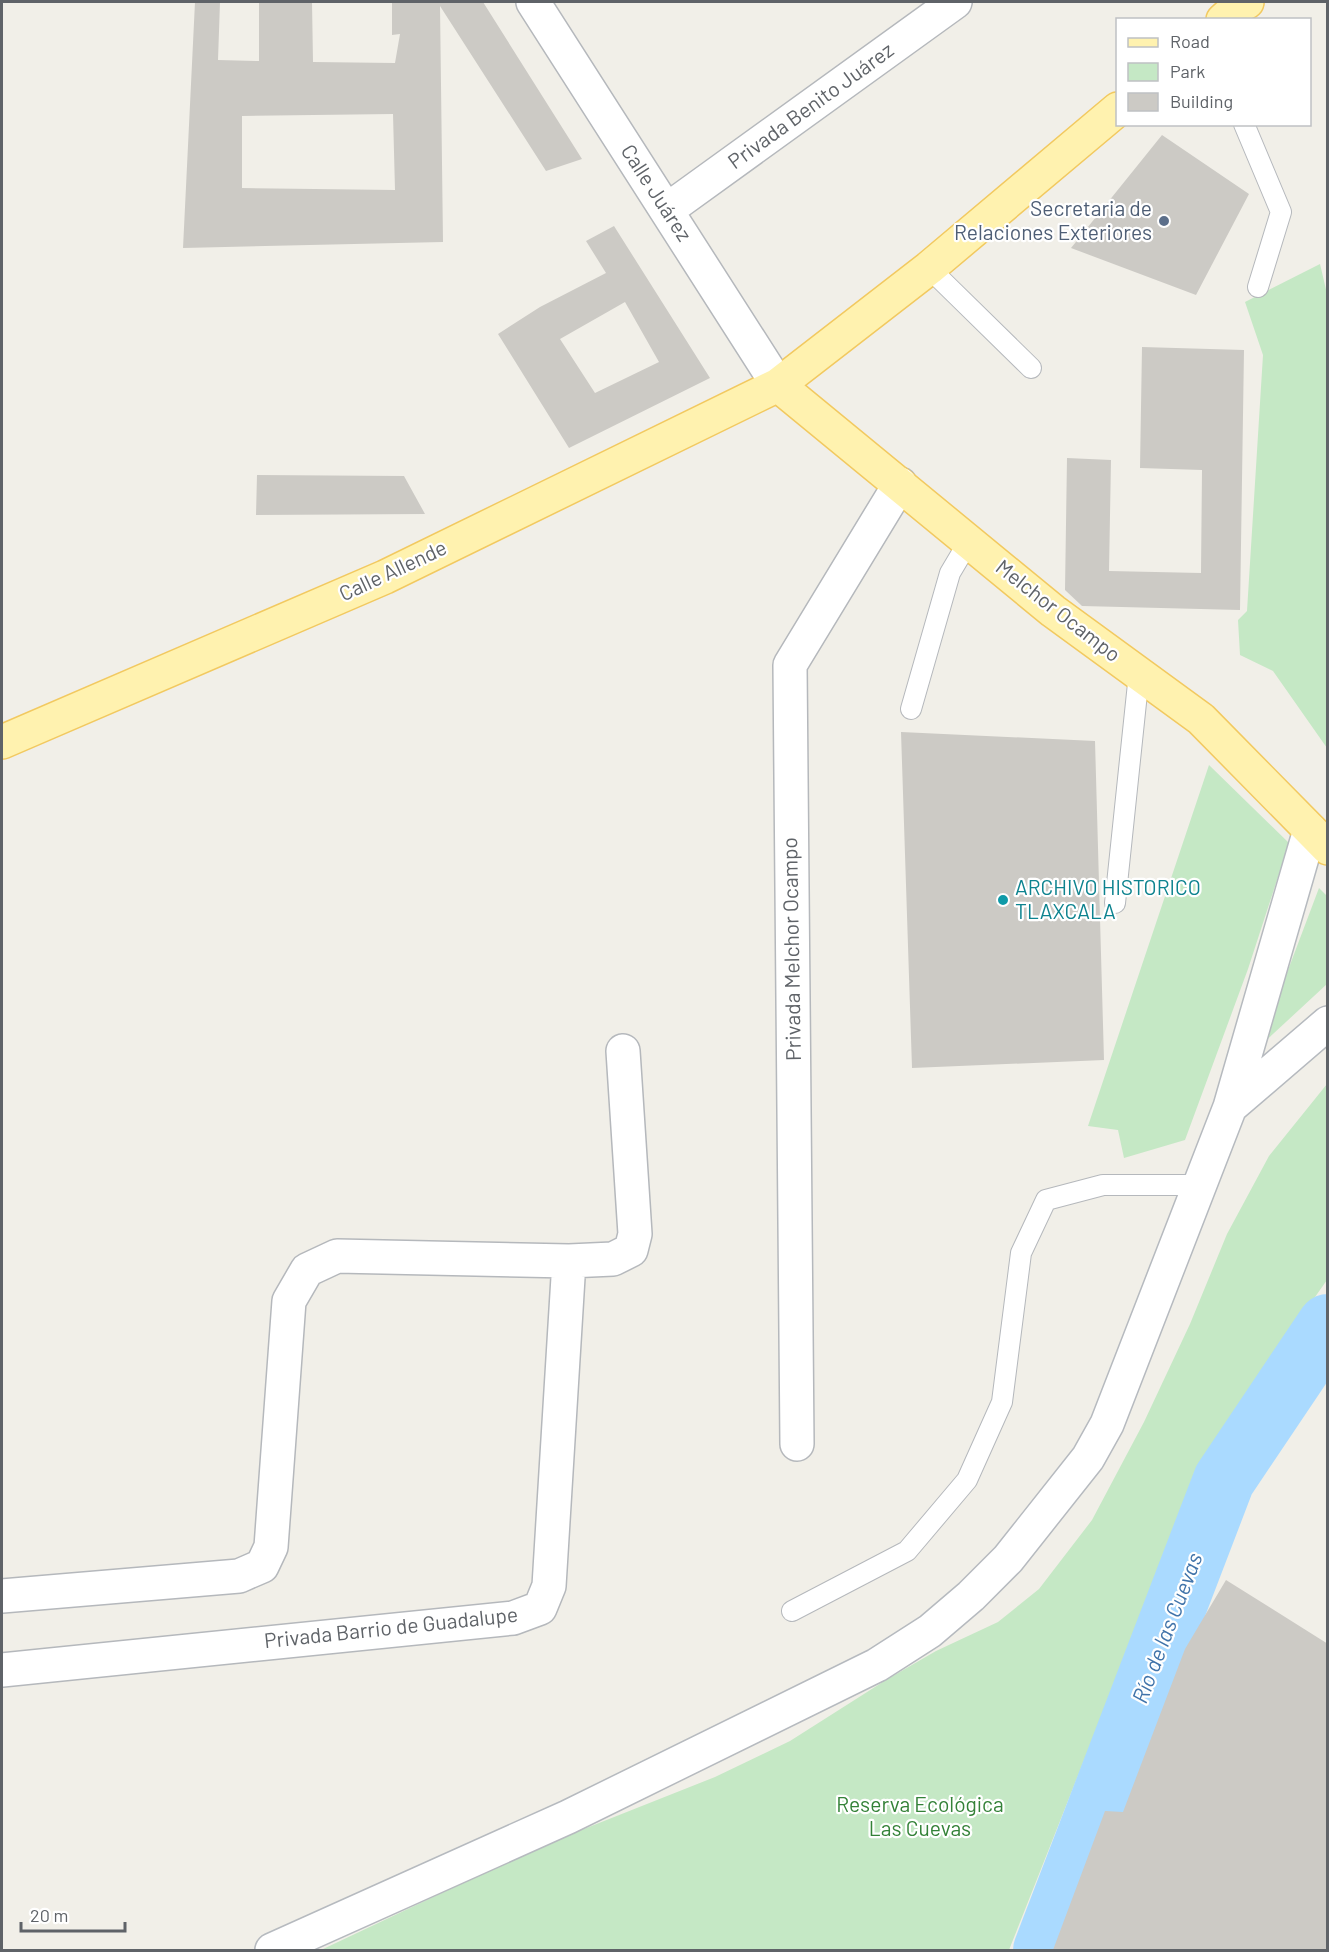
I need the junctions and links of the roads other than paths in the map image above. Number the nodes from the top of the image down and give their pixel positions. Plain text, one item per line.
1 (533, 2) edge
2 (955, 2) edge
3 (1247, 2) edge
4 (1225, 18) edge
5 (1116, 111) edge
6 (1245, 126) edge
7 (667, 210) junction
8 (929, 268) junction
9 (1258, 288) dead end
10 (1031, 369) dead end
11 (778, 385) junction
12 (900, 484) junction
13 (969, 541) junction
14 (1139, 674) junction
15 (911, 709) dead end
16 (2, 742) edge
17 (1319, 839) edge
18 (1115, 903) dead end
19 (1328, 1023) edge
20 (623, 1050) dead end
21 (1230, 1107) junction
22 (1200, 1185) junction
23 (569, 1261) junction
24 (796, 1444) dead end
25 (2, 1596) edge
26 (792, 1611) dead end
27 (2, 1670) edge
28 (272, 1950) edge

1 - 7 street, Calle Juárez
2 - 7 street, Privada Benito Juárez
3 - 4 main road
5 - 8 main road, Calle Allende
6 - 9 lane
7 - 11 street, Calle Juárez
8 - 10 lane
8 - 11 main road, Calle Allende
11 - 12 main road, Melchor Ocampo
11 - 16 main road, Calle Allende
12 - 13 main road, Melchor Ocampo
12 - 24 street, Privada Melchor Ocampo
13 - 14 main road, Melchor Ocampo
13 - 15 lane
14 - 17 main road, Melchor Ocampo
14 - 18 lane
17 - 21 street
19 - 21 street
20 - 23 street
21 - 22 street
22 - 26 lane
22 - 28 street
23 - 25 street
23 - 27 street, Privada Barrio de Guadalupe

